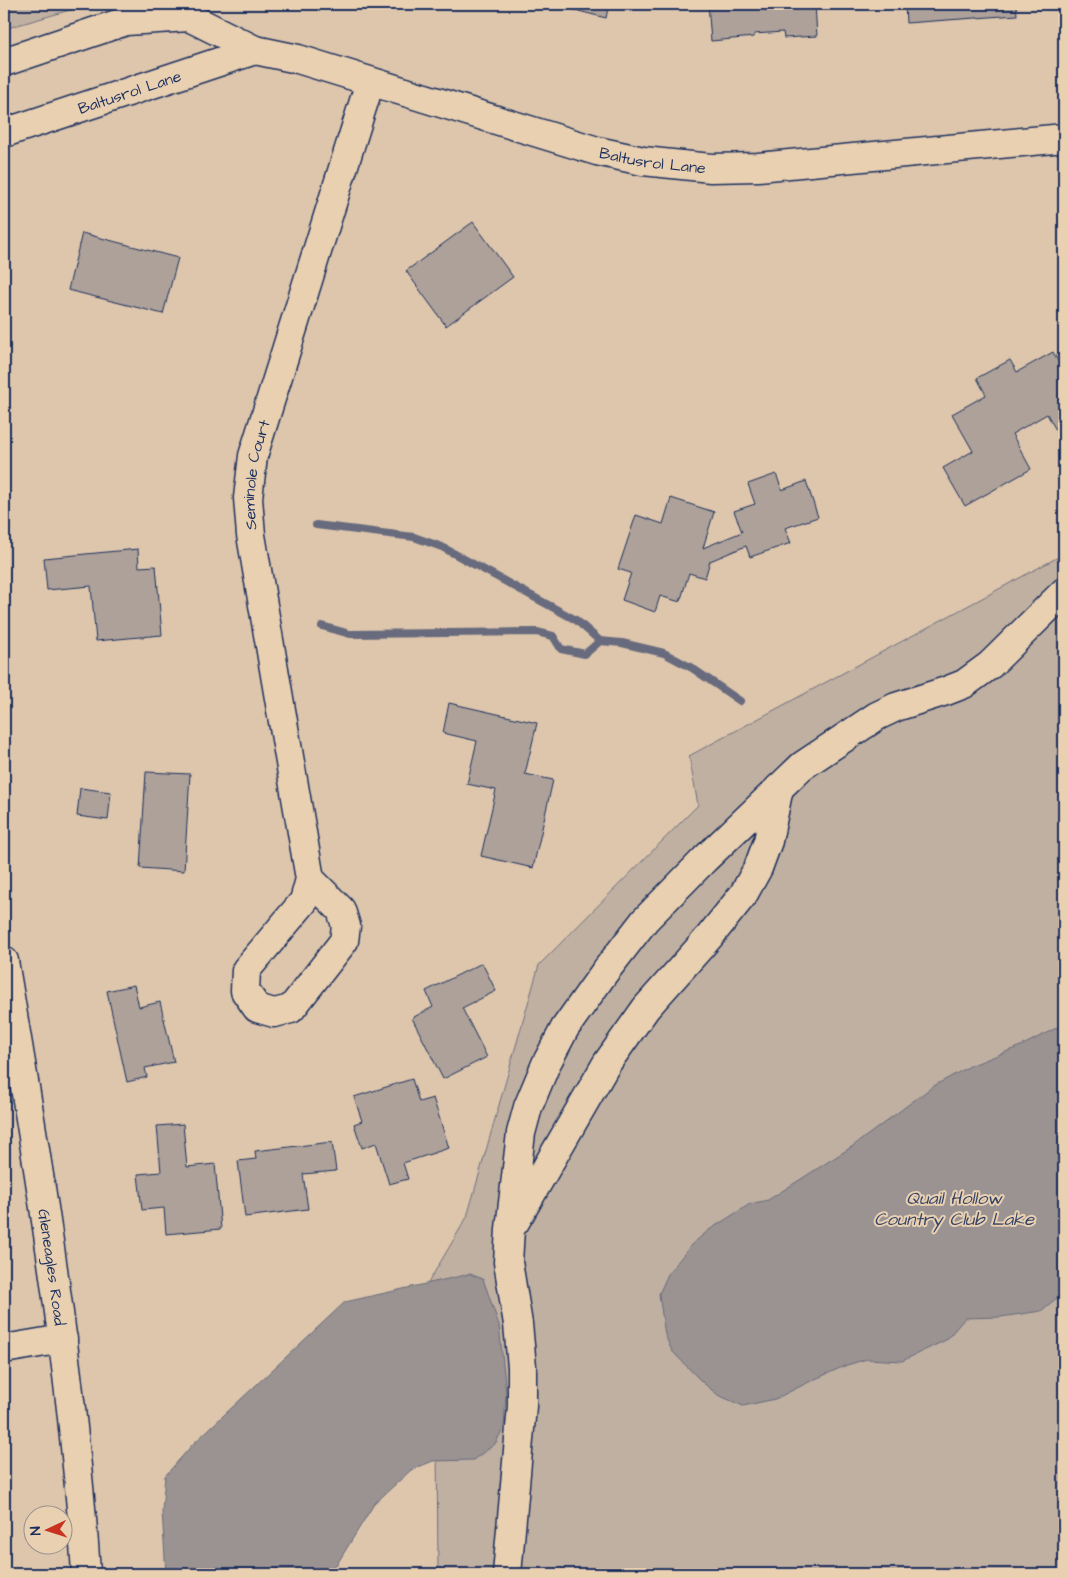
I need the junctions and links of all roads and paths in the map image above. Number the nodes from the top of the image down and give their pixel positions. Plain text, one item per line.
1 (255, 50) junction
2 (4, 62) edge
3 (370, 82) junction
4 (4, 134) edge
5 (1064, 138) edge
6 (1064, 592) edge
7 (779, 788) junction
8 (310, 879) junction
9 (4, 961) edge
10 (510, 1229) junction
11 (63, 1339) junction
12 (4, 1349) edge
13 (86, 1574) edge
14 (507, 1574) edge

1 - 2 street, Baltusrol Lane
1 - 3 street, Baltusrol Lane
1 - 4 street, Baltusrol Lane
3 - 5 street, Baltusrol Lane
3 - 8 street, Seminole Court
6 - 7 street
7 - 10 street
7 - 10 street
8 - 8 street, Seminole Court
9 - 11 street, Gleneagles Road
10 - 14 street
11 - 12 street
11 - 13 street, Gleneagles Road

